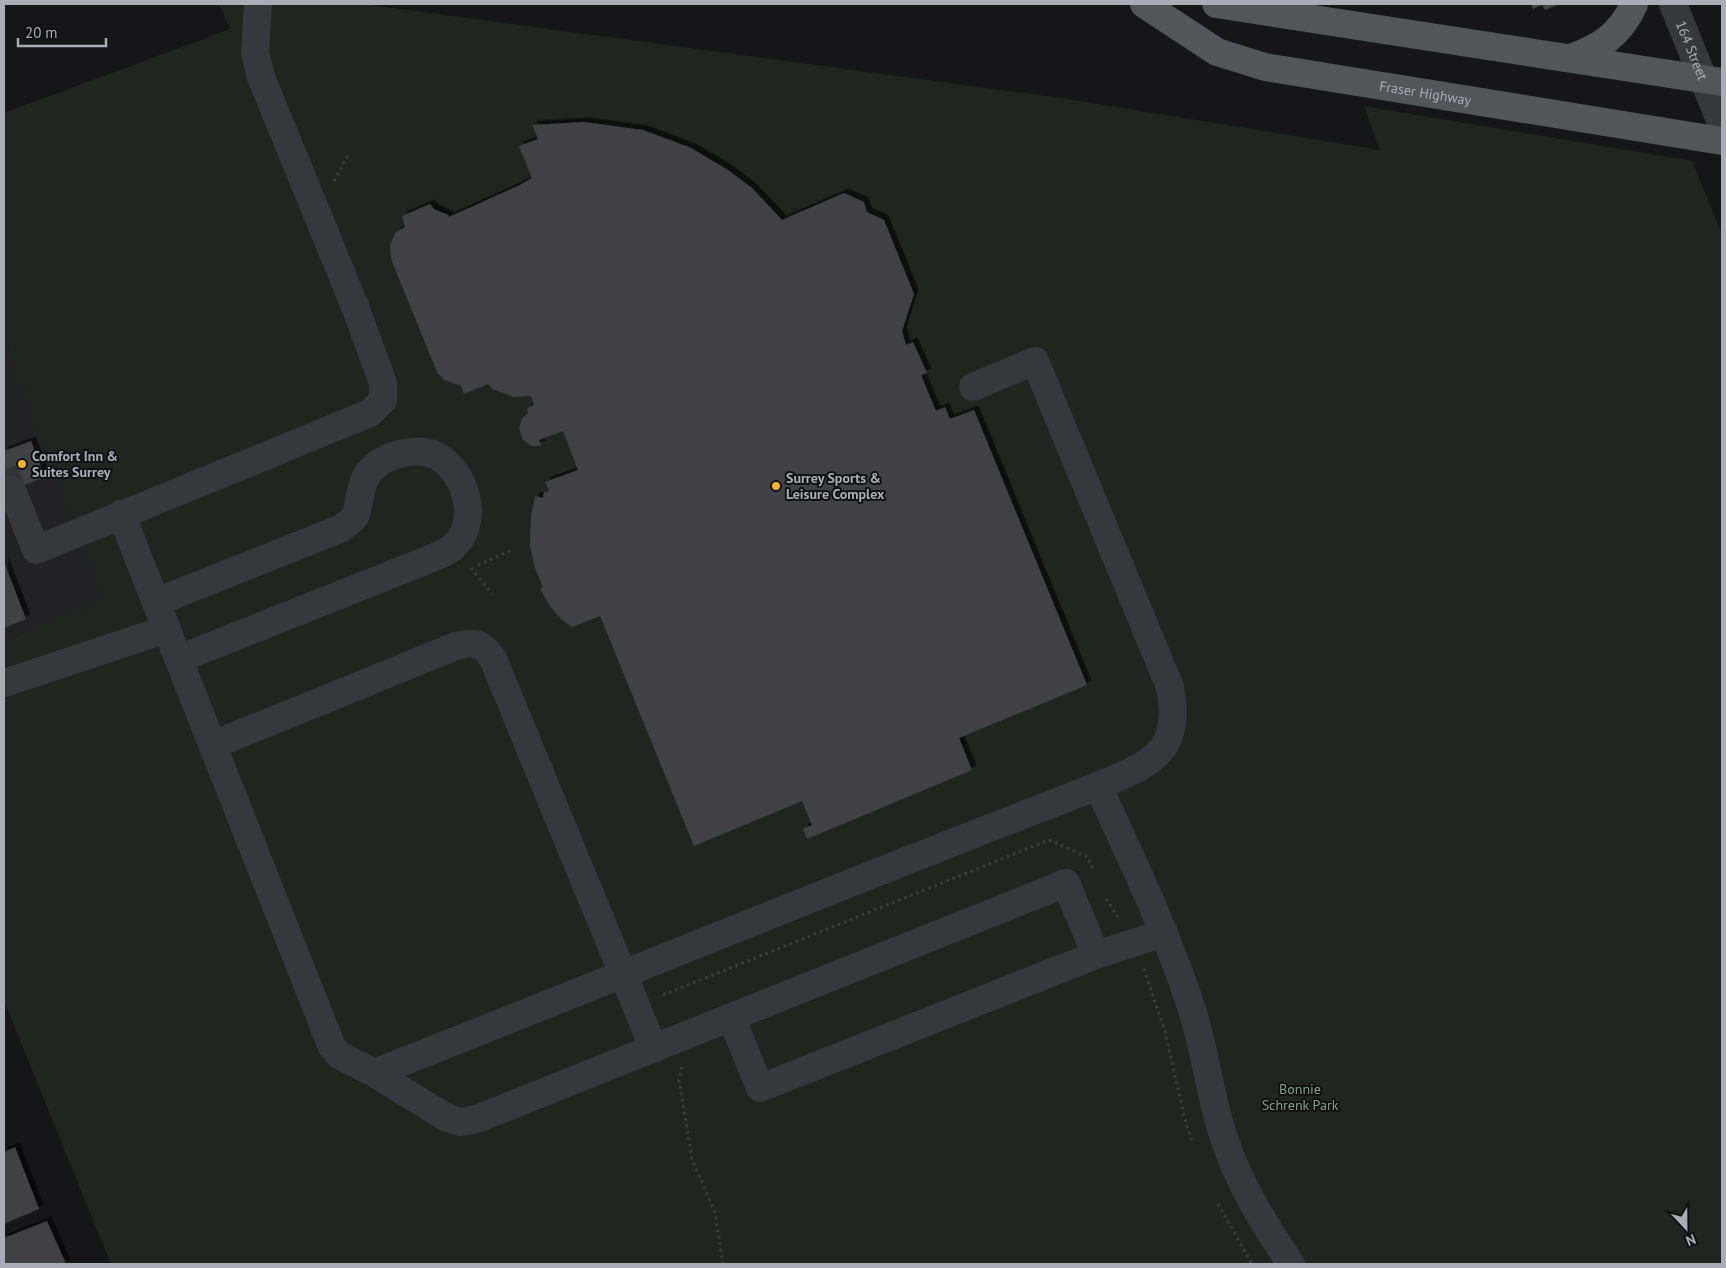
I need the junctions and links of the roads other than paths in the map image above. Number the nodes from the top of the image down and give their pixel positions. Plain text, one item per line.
1 (258, 4) edge
2 (1144, 4) edge
3 (1216, 4) edge
4 (1634, 4) edge
5 (1672, 4) edge
6 (1571, 58) junction
7 (1713, 81) edge
8 (1722, 125) edge
9 (1722, 141) edge
10 (973, 387) dead end
11 (12, 490) tunnel mouth
12 (121, 514) junction
13 (156, 602) junction
14 (167, 629) junction
15 (179, 659) junction
16 (4, 683) edge
17 (213, 745) junction
18 (1098, 786) junction
19 (1164, 932) junction
20 (1096, 955) junction
21 (623, 976) junction
22 (731, 1017) junction
23 (654, 1049) junction
24 (374, 1073) junction
25 (1291, 1264) edge

1 - 12 street
2 - 9 main road, Fraser Highway
3 - 6 main road
4 - 6 main road
5 - 7 street, 164 Street
6 - 7 main road
7 - 8 street, 164 Street
10 - 18 street
11 - 12 street
12 - 13 street
13 - 14 street
13 - 15 street
14 - 15 street
14 - 16 street
15 - 17 street
17 - 21 street
17 - 24 street
18 - 19 street
18 - 21 street
19 - 20 street
19 - 25 street
20 - 22 street
20 - 22 street
21 - 23 street
21 - 24 street
22 - 23 street
23 - 24 street

